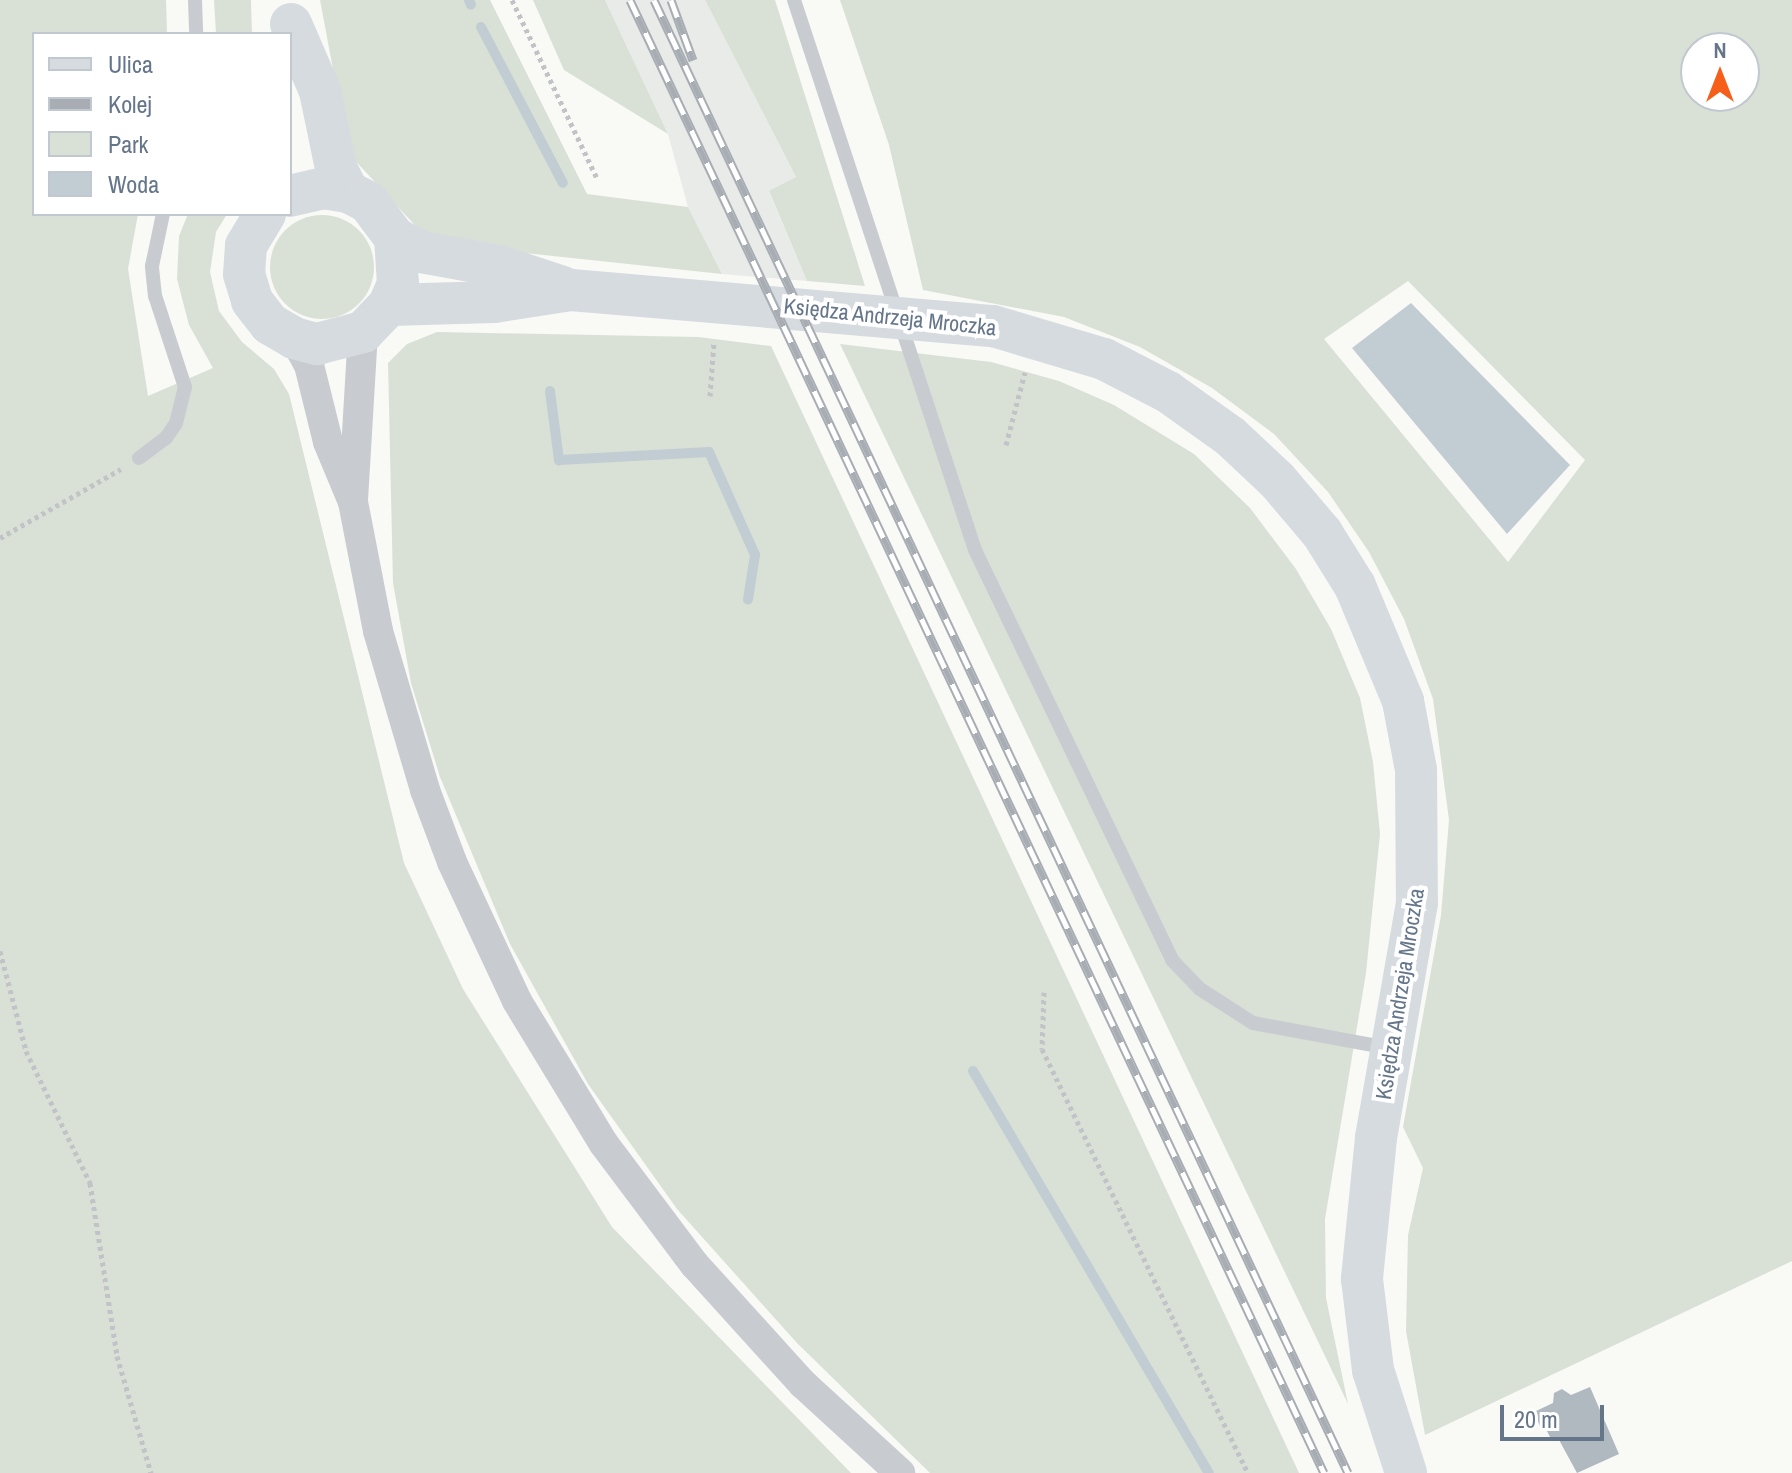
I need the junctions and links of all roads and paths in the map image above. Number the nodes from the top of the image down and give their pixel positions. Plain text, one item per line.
1 (195, 0) edge
2 (512, 0) edge
3 (794, 0) edge
4 (290, 20) edge
5 (196, 32) edge
6 (597, 178) dead end
7 (348, 192) junction
8 (292, 196) edge
9 (163, 216) edge
10 (264, 216) edge
11 (395, 238) junction
12 (571, 290) junction
13 (724, 313) junction
14 (376, 319) junction
15 (294, 338) junction
16 (1027, 363) dead end
17 (710, 396) dead end
18 (1006, 445) dead end
19 (139, 458) joint
20 (353, 502) junction
21 (0, 538) edge
22 (0, 951) edge
23 (1044, 992) dead end
24 (1392, 1048) junction
25 (151, 1473) edge
26 (900, 1473) edge
27 (1248, 1473) edge
28 (1406, 1473) edge

1 - 5 lane
2 - 6 path
3 - 24 lane
4 - 7 street
7 - 8 street
7 - 11 street
9 - 19 lane
10 - 15 street
11 - 12 street, Księdza Andrzeja Mroczka
11 - 14 street
12 - 13 street, Księdza Andrzeja Mroczka
12 - 14 street, Księdza Andrzeja Mroczka
13 - 17 path
13 - 24 street, Księdza Andrzeja Mroczka
14 - 15 street, Księdza Andrzeja Mroczka
14 - 20 street
15 - 20 street
16 - 18 path
19 - 21 path
20 - 26 street
22 - 25 path
23 - 27 path
24 - 28 street, Księdza Andrzeja Mroczka

